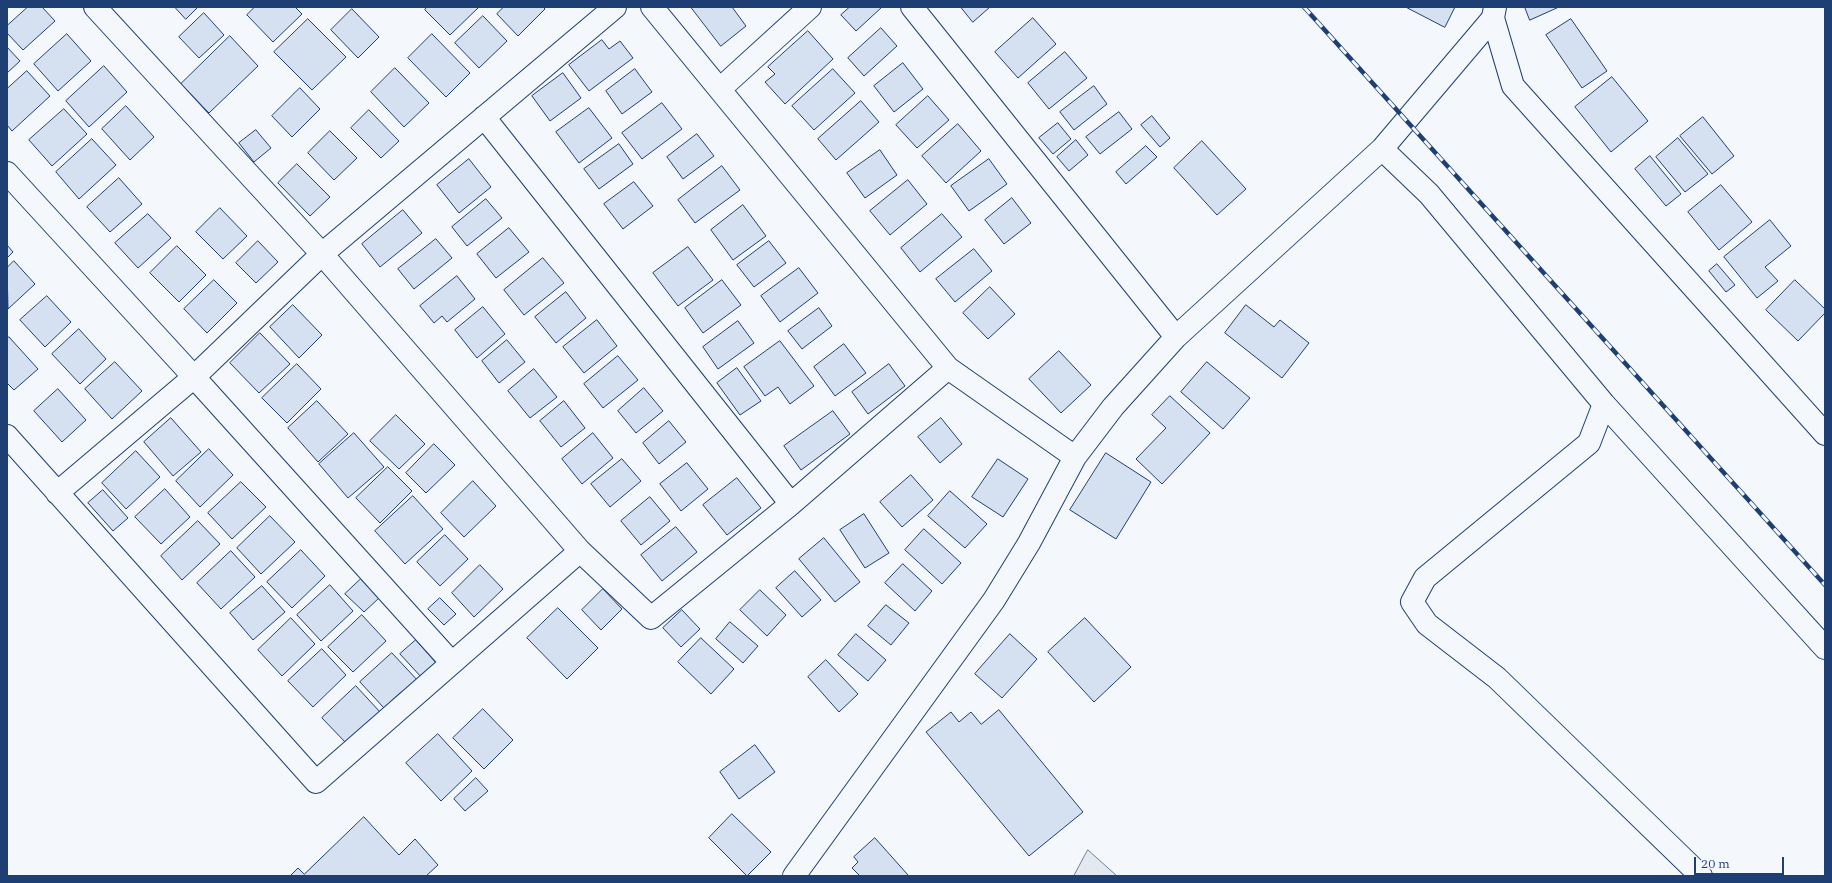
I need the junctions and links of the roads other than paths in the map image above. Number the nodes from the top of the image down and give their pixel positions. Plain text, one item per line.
1 (95, 7) edge
2 (615, 7) edge
3 (652, 7) edge
4 (810, 7) edge
5 (912, 7) edge
6 (1494, 12) edge
7 (720, 89) junction
8 (484, 117) junction
9 (1382, 149) junction
10 (7, 172) edge
11 (322, 254) junction
12 (1176, 337) junction
13 (948, 368) junction
14 (194, 377) junction
15 (1604, 404) junction
16 (1825, 434) edge
17 (7, 436) edge
18 (1075, 457) junction
19 (57, 493) junction
20 (791, 504) junction
21 (580, 551) junction
22 (1825, 648) edge
23 (452, 663) junction
24 (794, 876) edge
25 (1701, 876) edge

1 - 11 street
2 - 8 street
3 - 7 street
4 - 7 street
5 - 12 street
6 - 9 street
6 - 16 street
7 - 13 street
8 - 11 street
8 - 20 street
9 - 12 street
9 - 15 street
10 - 14 street
11 - 14 street
11 - 21 street
12 - 18 street
13 - 18 street
13 - 20 street
14 - 19 street
14 - 23 street
15 - 22 street
15 - 25 street
17 - 19 street
18 - 24 street
19 - 23 street
20 - 21 street
21 - 23 street

